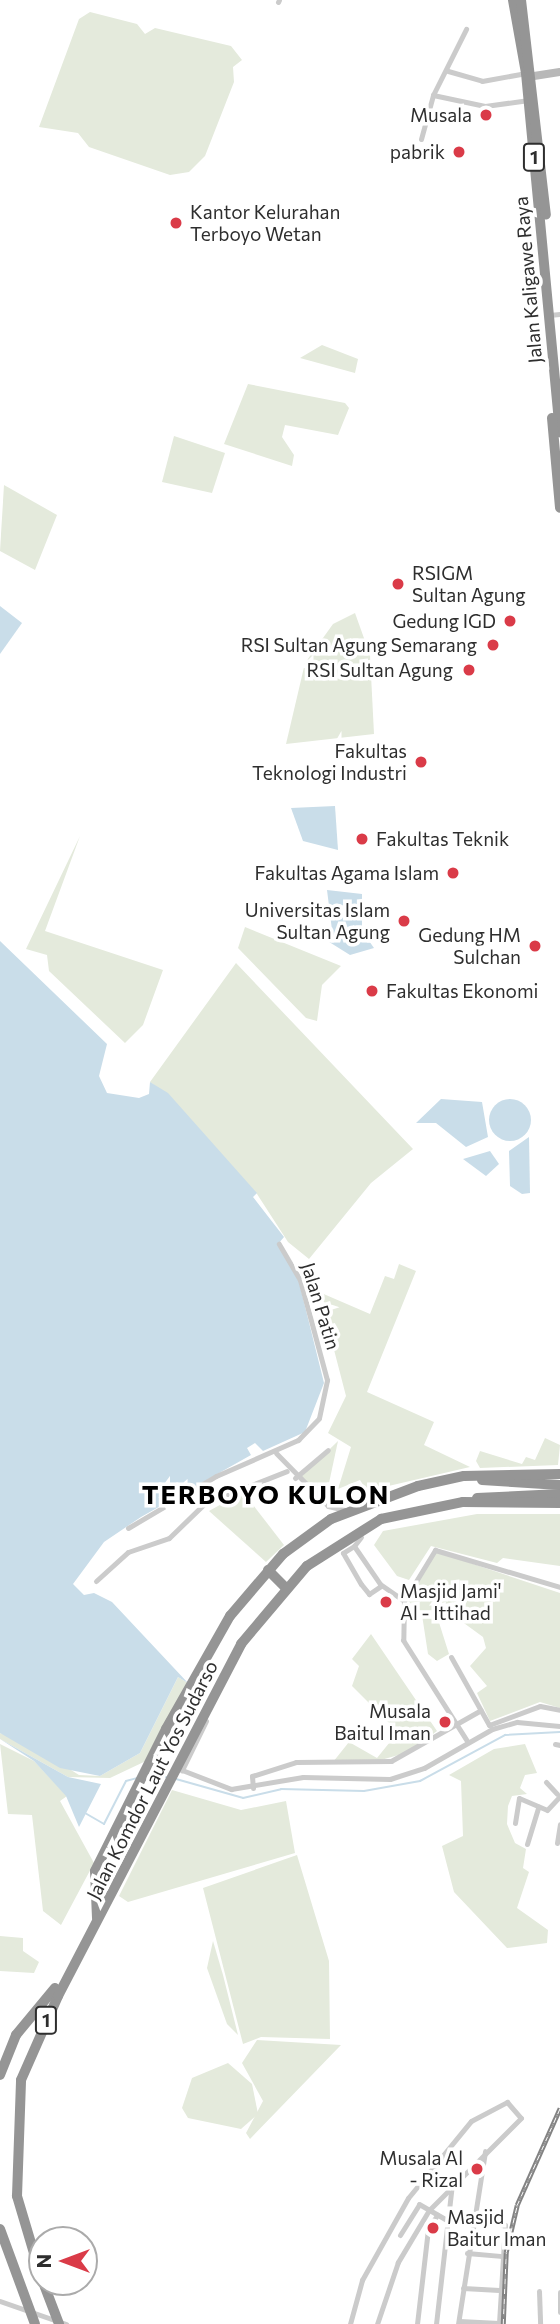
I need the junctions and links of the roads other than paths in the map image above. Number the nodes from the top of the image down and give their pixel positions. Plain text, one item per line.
1 (513, 0) edge
2 (520, 0) edge
3 (466, 29) dead end
4 (448, 71) junction
5 (560, 72) edge
6 (530, 74) junction
7 (433, 95) junction
8 (528, 100) junction
9 (421, 139) dead end
10 (536, 183) junction
11 (554, 315) edge
12 (559, 358) edge
13 (560, 376) edge
14 (560, 432) edge
15 (560, 508) edge
16 (279, 1244) dead end
17 (328, 1450) dead end
18 (276, 1453) junction
19 (286, 1471) junction
20 (560, 1474) edge
21 (464, 1476) junction
22 (295, 1478) junction
23 (560, 1485) edge
24 (560, 1494) edge
25 (463, 1502) junction
26 (560, 1503) edge
27 (328, 1506) junction
28 (349, 1511) junction
29 (331, 1519) junction
30 (128, 1528) dead end
31 (362, 1528) junction
32 (354, 1546) junction
33 (268, 1570) junction
34 (96, 1581) dead end
35 (381, 1586) junction
36 (560, 1587) edge
37 (286, 1588) junction
38 (404, 1601) junction
39 (451, 1657) dead end
40 (212, 1699) junction
41 (481, 1710) junction
42 (560, 1710) edge
43 (454, 1722) junction
44 (560, 1727) edge
45 (467, 1741) junction
46 (546, 1783) dead end
47 (253, 1788) junction
48 (559, 1795) edge
49 (538, 1807) junction
50 (515, 1823) dead end
51 (560, 1824) edge
52 (557, 1843) dead end
53 (527, 1844) dead end
54 (0, 2075) edge
55 (485, 2151) junction
56 (452, 2183) junction
57 (429, 2210) junction
58 (437, 2215) junction
59 (447, 2220) junction
60 (471, 2220) junction
61 (0, 2229) edge
62 (400, 2235) dead end
63 (28, 2237) edge
64 (467, 2253) junction
65 (500, 2256) junction
66 (463, 2288) junction
67 (499, 2290) junction
68 (539, 2291) dead end
69 (560, 2292) edge
70 (48, 2296) edge
71 (0, 2301) edge
72 (560, 2312) edge
73 (459, 2323) edge
74 (35, 2324) edge
75 (59, 2324) edge
76 (66, 2324) edge
77 (350, 2324) edge
78 (377, 2324) edge
79 (417, 2324) edge
80 (436, 2324) edge
81 (499, 2324) edge
82 (540, 2324) edge

1 - 6 highway, Jalan Kaligawe Raya / 1
2 - 6 highway, 1
3 - 4 street
4 - 6 street
4 - 7 street
5 - 6 street
6 - 8 highway, Jalan Kaligawe Raya / 1
6 - 11 highway, 1
7 - 8 street
7 - 9 street
8 - 10 highway, Jalan Kaligawe Raya / 1
10 - 11 highway, Jalan Kaligawe Raya / 1
10 - 15 highway
11 - 12 highway, 1
11 - 14 highway, Jalan Kaligawe Raya / 1
12 - 13 highway, Jalan Kaligawe Raya / 1
16 - 18 street, Jalan Patin
17 - 22 street
18 - 19 street
18 - 30 street
19 - 22 street
19 - 34 street
20 - 21 highway, Jalan Komdor Laut Yos Sudarso / 1
21 - 23 highway
21 - 28 highway, Jalan Komdor Laut Yos Sudarso / 1
22 - 27 street
24 - 25 highway
25 - 26 highway, Jalan Komdor Laut Yos Sudarso / 1
25 - 31 highway, Jalan Komdor Laut Yos Sudarso / 1
27 - 28 street
27 - 29 street
28 - 29 highway, Jalan Komdor Laut Yos Sudarso / 1
29 - 33 highway, Jalan Komdor Laut Yos Sudarso / 1
31 - 32 street
31 - 37 highway, Jalan Komdor Laut Yos Sudarso / 1
32 - 35 street
32 - 35 street
33 - 37 highway
33 - 54 highway, Jalan Komdor Laut Yos Sudarso / 1
35 - 38 street
36 - 38 street
37 - 40 highway, Jalan Komdor Laut Yos Sudarso / 1
38 - 43 street
39 - 41 street
40 - 47 street
40 - 63 highway, Jalan Komdor Laut Yos Sudarso / 1
41 - 42 street
41 - 43 street
43 - 45 street
43 - 47 street
44 - 45 street
45 - 47 street
46 - 48 street
48 - 49 street
49 - 50 street
49 - 53 street
51 - 52 street
55 - 56 street
55 - 60 street
55 - 77 street
56 - 57 street
56 - 59 street
57 - 58 street
57 - 62 street
57 - 78 street
58 - 59 street
58 - 79 street
59 - 80 street
60 - 64 street
60 - 65 street
61 - 74 highway
64 - 65 street
64 - 66 street
65 - 67 street
66 - 67 street
66 - 73 street
67 - 81 street
68 - 82 street
69 - 72 street
70 - 75 highway, Jalan Komdor Laut Yos Sudarso / 1
71 - 76 street
73 - 81 street

